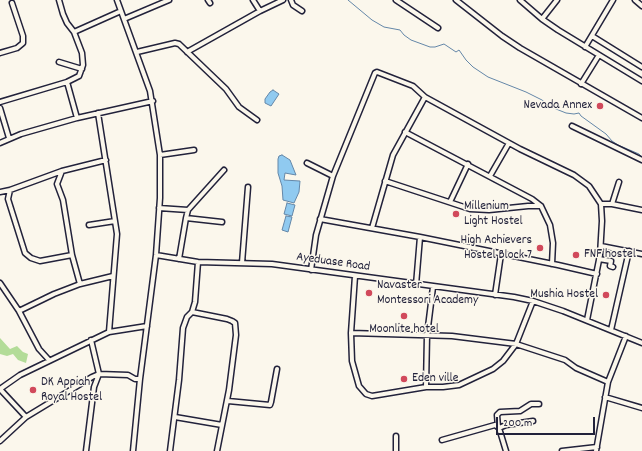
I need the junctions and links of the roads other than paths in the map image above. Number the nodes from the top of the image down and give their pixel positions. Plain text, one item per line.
1 (59, 0) edge
2 (117, 0) edge
3 (169, 0) edge
4 (253, 0) edge
5 (283, 0) edge
6 (291, 0) edge
7 (396, 0) edge
8 (456, 0) edge
9 (520, 0) edge
10 (557, 0) edge
11 (613, 0) edge
12 (635, 0) edge
13 (12, 3) dead end
14 (642, 6) edge
15 (121, 11) junction
16 (260, 11) junction
17 (302, 12) dead end
18 (124, 19) junction
19 (542, 19) junction
20 (438, 28) dead end
21 (74, 32) junction
22 (592, 36) junction
23 (585, 47) junction
24 (137, 52) junction
25 (187, 52) junction
26 (0, 53) edge
27 (599, 56) junction
28 (59, 62) dead end
29 (642, 67) edge
30 (82, 70) junction
31 (642, 81) edge
32 (67, 82) junction
33 (581, 84) junction
34 (425, 97) junction
35 (153, 101) junction
36 (0, 102) edge
37 (0, 112) edge
38 (98, 113) junction
39 (77, 118) junction
40 (642, 118) edge
41 (257, 120) dead end
42 (572, 126) dead end
43 (405, 132) junction
44 (9, 138) junction
45 (0, 143) edge
46 (509, 143) junction
47 (194, 150) dead end
48 (160, 155) junction
49 (106, 160) junction
50 (642, 160) edge
51 (307, 163) dead end
52 (468, 164) junction
53 (224, 170) dead end
54 (62, 171) junction
55 (333, 176) junction
56 (490, 176) junction
57 (385, 181) junction
58 (619, 182) dead end
59 (248, 187) dead end
60 (10, 190) junction
61 (0, 192) edge
62 (450, 202) junction
63 (600, 204) junction
64 (612, 204) junction
65 (541, 206) junction
66 (159, 208) junction
67 (188, 210) junction
68 (642, 210) edge
69 (186, 218) junction
70 (320, 219) junction
71 (116, 221) junction
72 (222, 222) dead end
73 (88, 225) dead end
74 (372, 228) junction
75 (420, 237) junction
76 (601, 246) junction
77 (629, 251) junction
78 (501, 254) junction
79 (642, 254) edge
80 (72, 255) junction
81 (156, 255) junction
82 (179, 259) junction
83 (599, 259) junction
84 (198, 262) junction
85 (242, 263) junction
86 (552, 264) junction
87 (613, 267) dead end
88 (310, 270) junction
89 (597, 274) junction
90 (113, 276) junction
91 (356, 276) junction
92 (0, 283) edge
93 (80, 284) junction
94 (416, 285) junction
95 (433, 287) junction
96 (495, 295) junction
97 (533, 301) junction
98 (19, 311) junction
99 (192, 312) junction
100 (587, 320) junction
101 (147, 326) junction
102 (611, 330) junction
103 (109, 332) junction
104 (351, 333) junction
105 (427, 335) junction
106 (626, 336) junction
107 (91, 340) junction
108 (642, 343) edge
109 (516, 344) junction
110 (49, 360) junction
111 (277, 369) dead end
112 (99, 374) junction
113 (140, 379) junction
114 (608, 382) junction
115 (426, 387) junction
116 (0, 389) edge
117 (605, 397) junction
118 (228, 401) junction
119 (539, 404) dead end
120 (642, 408) edge
121 (26, 417) junction
122 (175, 417) junction
123 (533, 421) dead end
124 (222, 426) junction
125 (499, 427) junction
126 (396, 436) dead end
127 (442, 440) dead end
128 (0, 441) edge
129 (596, 449) edge
130 (86, 451) edge
131 (133, 451) edge
132 (170, 451) edge
133 (217, 451) edge
134 (396, 451) edge
135 (506, 451) edge
136 (562, 451) edge

1 - 21 street
2 - 15 street
3 - 18 street
4 - 16 street
5 - 16 street
6 - 17 street
7 - 20 street
8 - 33 street
9 - 19 street
10 - 19 street
11 - 22 street
12 - 14 street
13 - 26 street
15 - 18 street
15 - 21 street
16 - 25 street
18 - 24 street
19 - 23 street
21 - 30 street
22 - 23 street
22 - 29 street
23 - 27 street
24 - 25 street
24 - 35 street
25 - 41 street
27 - 31 street
27 - 33 street
28 - 30 street
30 - 32 street
32 - 36 street
32 - 39 street
33 - 40 street
34 - 43 street
34 - 46 street
34 - 55 street
35 - 38 street
35 - 48 street
37 - 44 street
38 - 39 street
38 - 49 street
39 - 44 street
42 - 50 street
43 - 52 street
43 - 57 street
44 - 45 street
46 - 56 street
46 - 63 street
47 - 48 street
48 - 66 street
49 - 54 street
49 - 71 street
51 - 55 street
52 - 56 street
52 - 62 street
53 - 67 street
54 - 60 street
54 - 80 street
55 - 70 street
56 - 65 street
57 - 62 street
57 - 74 street
58 - 64 street
59 - 85 street
60 - 61 street
60 - 80 street
62 - 65 street
63 - 64 street
63 - 76 street
64 - 68 street
65 - 86 street
66 - 67 street
66 - 81 street
67 - 69 street
69 - 72 street
69 - 82 street
70 - 74 street
70 - 88 street
71 - 73 street
71 - 90 street
74 - 75 street
75 - 78 street
75 - 94 street
76 - 77 street
76 - 83 street
77 - 79 street
77 - 102 street
78 - 86 street
78 - 96 street
80 - 93 street
81 - 82 street, Ayeduase Road
81 - 101 street
82 - 84 street, Ayeduase Road
83 - 87 street
83 - 89 street
84 - 85 street, Ayeduase Road
84 - 99 street
85 - 88 street, Ayeduase Road
86 - 89 street
88 - 91 street, Ayeduase Road
89 - 100 street
90 - 93 street
90 - 103 street
91 - 94 street, Ayeduase Road
91 - 104 street
92 - 98 street
93 - 98 street
94 - 95 street, Ayeduase Road
95 - 96 street, Ayeduase Road
95 - 105 street
96 - 97 street, Ayeduase Road
97 - 100 street, Ayeduase Road
97 - 109 street
98 - 110 street
99 - 118 street
99 - 122 street
100 - 102 street, Ayeduase Road
101 - 103 street
101 - 113 street
102 - 106 street, Ayeduase Road
103 - 107 street
104 - 105 street
104 - 115 street
105 - 109 street
105 - 115 street
106 - 108 street, Ayeduase Road
106 - 114 street
107 - 110 street
107 - 112 street
109 - 114 street
109 - 115 street
110 - 116 street
111 - 118 street
112 - 113 street
112 - 121 street
112 - 130 street
113 - 131 street
114 - 117 street
116 - 121 street
117 - 120 street
117 - 129 street
118 - 124 street
119 - 125 street
121 - 128 street
122 - 124 street
122 - 132 street
123 - 125 street
124 - 133 street
125 - 127 street
125 - 135 street
126 - 134 street
129 - 136 street

